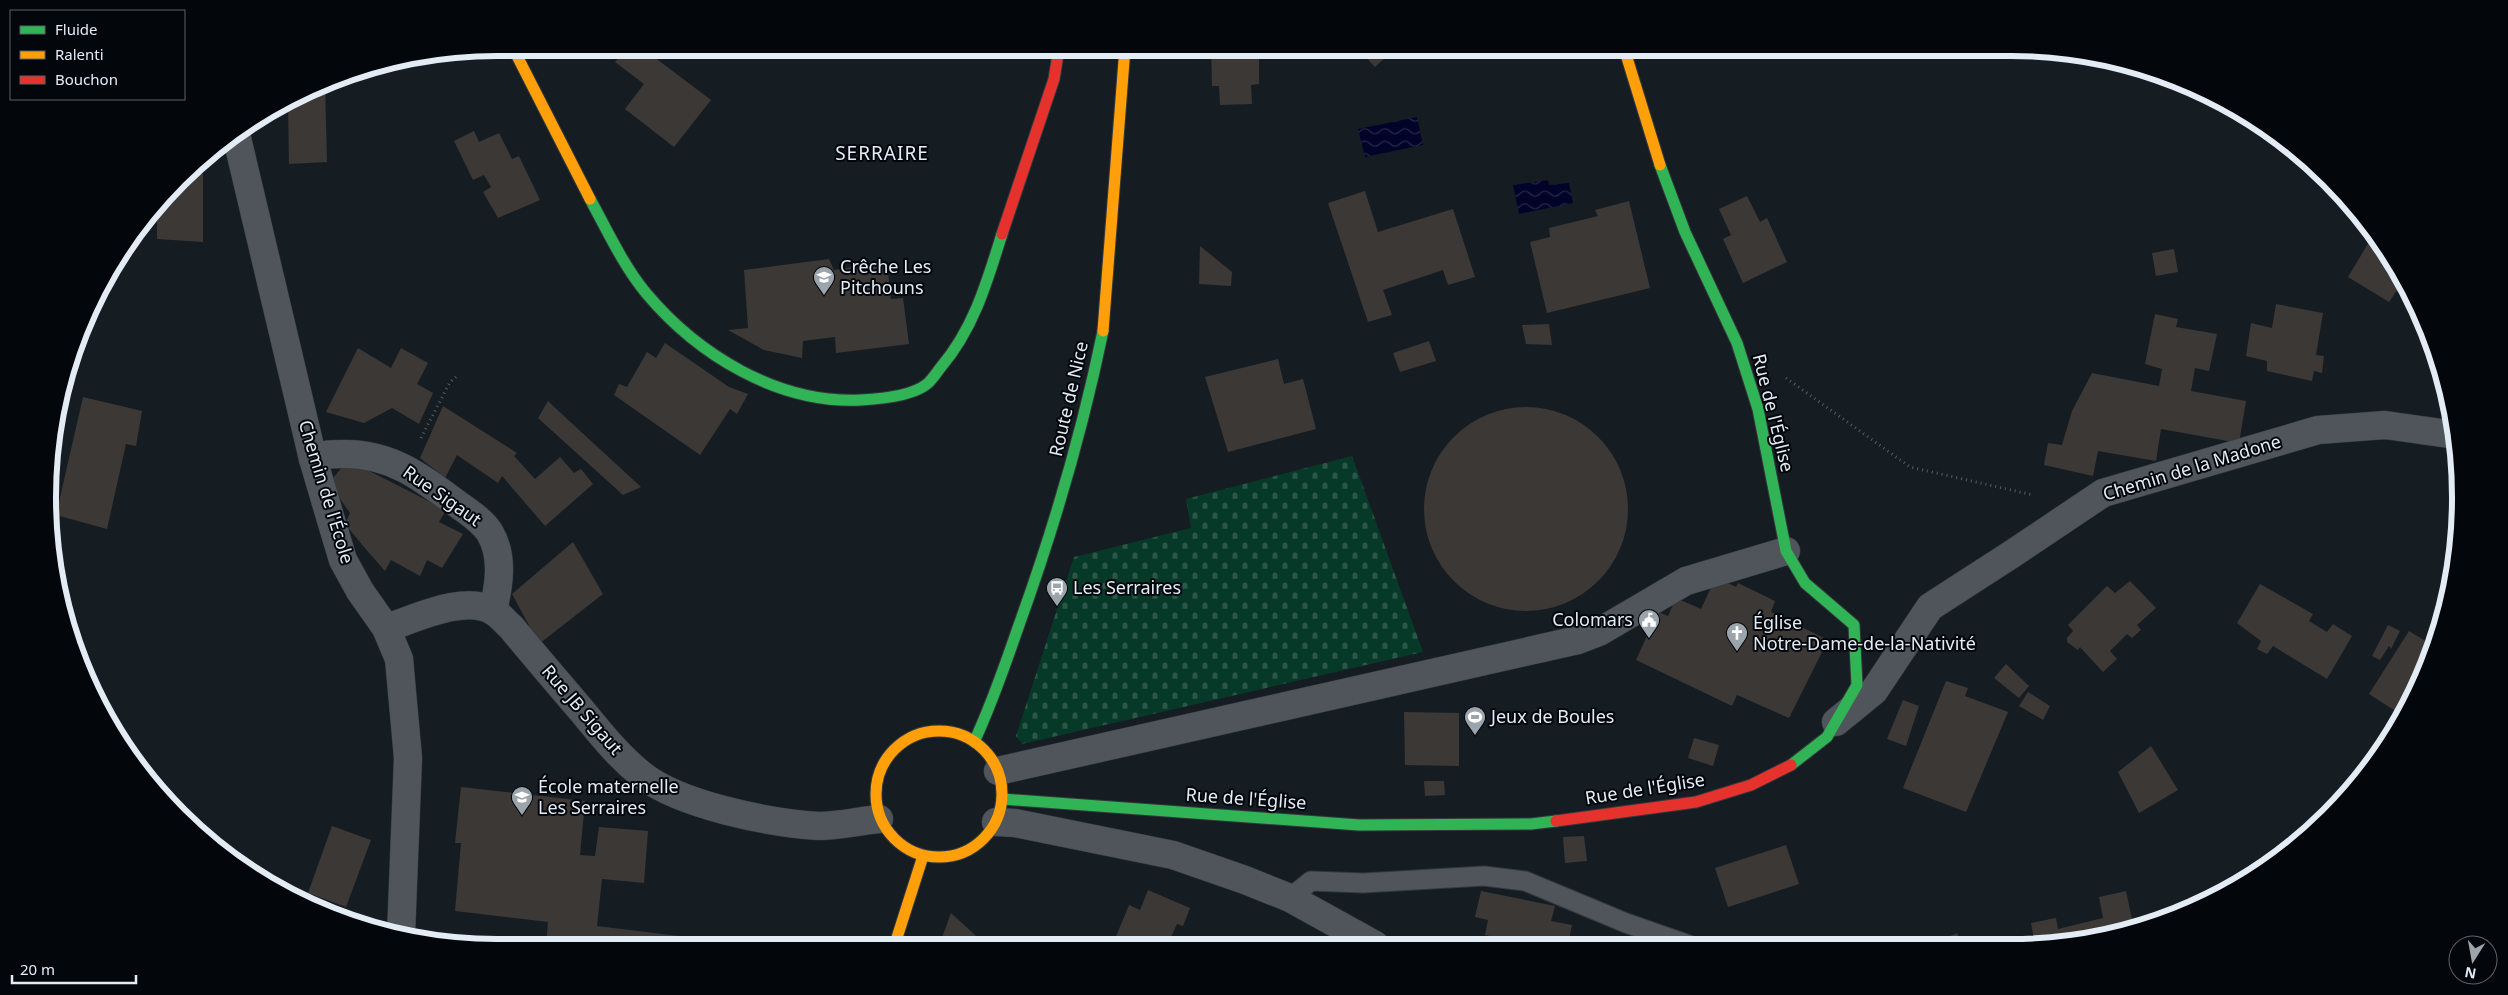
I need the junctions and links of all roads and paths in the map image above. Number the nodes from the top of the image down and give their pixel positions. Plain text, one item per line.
1 (516, 56) edge
2 (1058, 56) edge
3 (1124, 56) edge
4 (1626, 56) edge
5 (238, 141) edge
6 (457, 376) dead end
7 (1783, 376) dead end
8 (2447, 434) edge
9 (313, 459) junction
10 (405, 469) junction
11 (2080, 506) junction
12 (1786, 551) junction
13 (493, 611) junction
14 (386, 628) junction
15 (1835, 723) junction
16 (974, 742) junction
17 (998, 771) junction
18 (999, 811) junction
19 (879, 819) junction
20 (923, 856) junction
21 (1290, 898) junction
22 (401, 928) edge
23 (896, 939) edge
24 (1364, 939) edge
25 (1674, 939) edge

1 - 2 street
3 - 16 street, Route de Nice
4 - 12 street, Rue de l'Église
5 - 9 street, Chemin de l'École
6 - 10 path
7 - 11 path
8 - 11 street, Chemin de la Madone
9 - 10 street, Rue Sigaut
9 - 14 street, Chemin de l'École
10 - 13 street, Rue Sigaut
11 - 15 street, Chemin de la Madone
12 - 15 street, Rue de l'Église
12 - 17 street
13 - 14 street, Rue JB Sigaut
13 - 19 street, Rue JB Sigaut
14 - 22 street, Chemin de l'École
15 - 18 street, Rue de l'Église
16 - 17 street
16 - 19 street
17 - 18 street
18 - 20 street
18 - 21 street
19 - 20 street
20 - 23 street
21 - 24 street
21 - 25 lane

